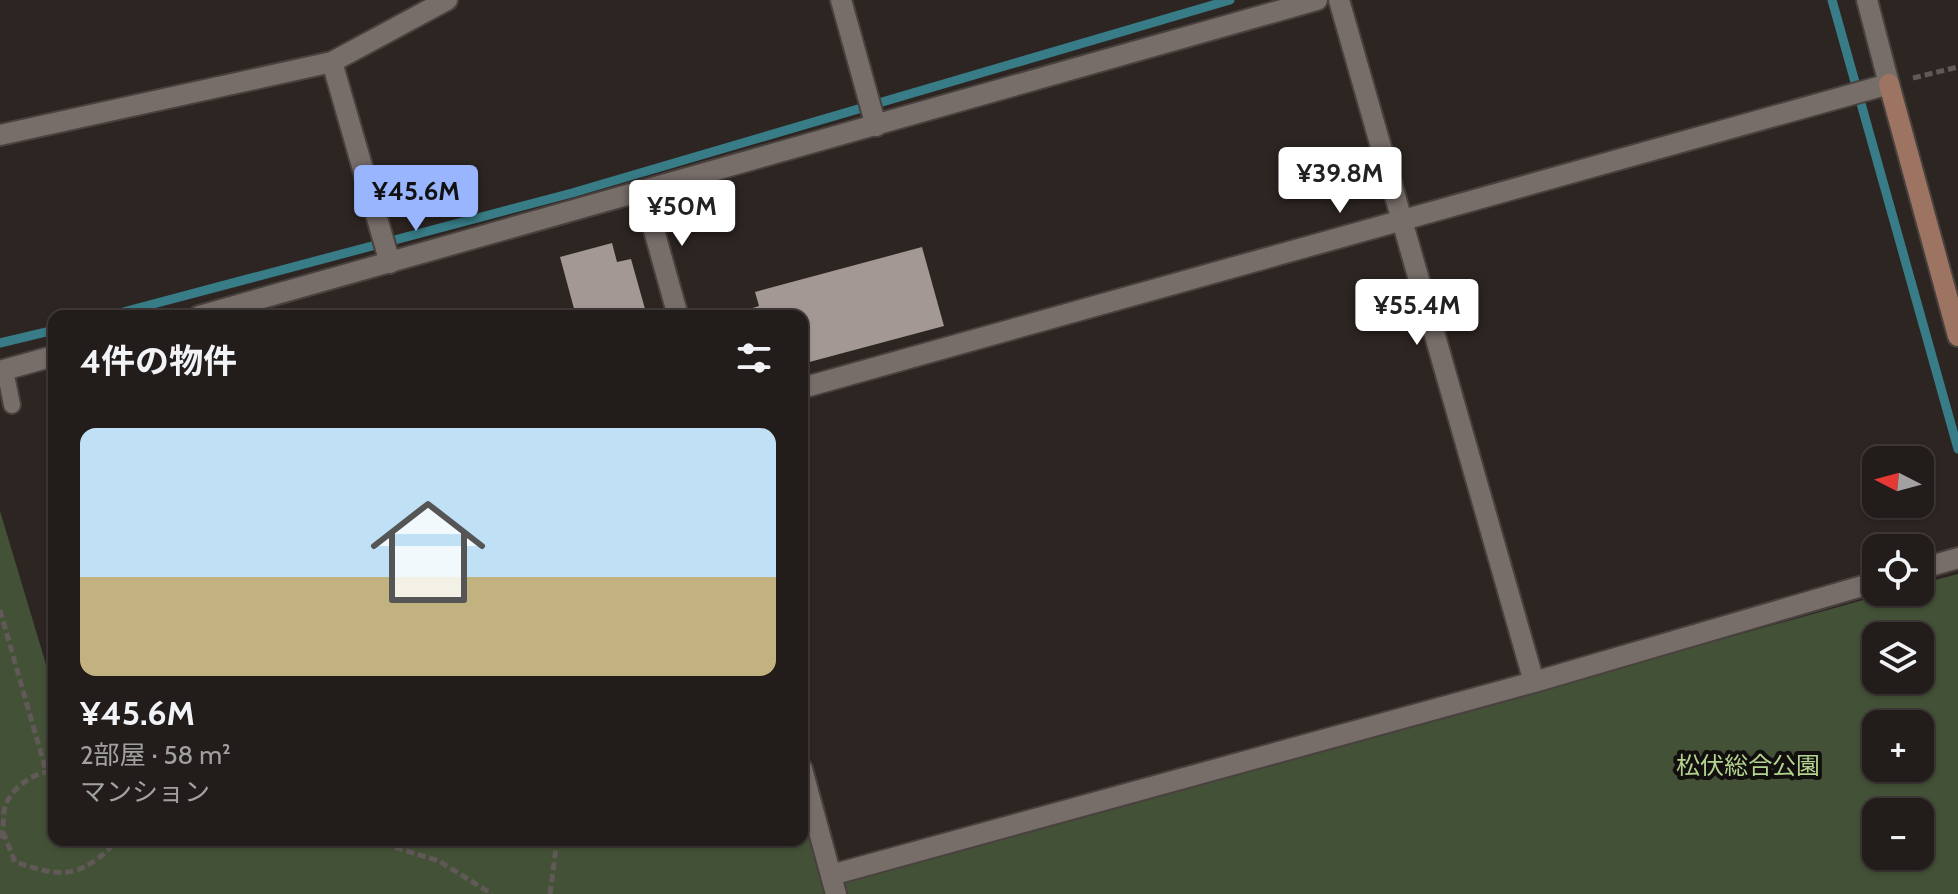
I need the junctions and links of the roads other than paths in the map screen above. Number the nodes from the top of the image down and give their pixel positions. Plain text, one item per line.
1 (447, 0) edge
2 (841, 0) edge
3 (1317, 0) edge
4 (1339, 0) edge
5 (1867, 0) edge
6 (332, 62) junction
7 (1889, 84) junction
8 (876, 126) junction
9 (0, 135) edge
10 (643, 191) junction
11 (1404, 220) junction
12 (390, 263) junction
13 (232, 310) edge
14 (676, 310) edge
15 (1958, 336) edge
16 (48, 358) edge
17 (2, 370) edge
18 (808, 386) edge
19 (12, 405) dead end
20 (1958, 558) edge
21 (1934, 565) edge
22 (1862, 586) edge
23 (1534, 682) junction
24 (808, 791) edge
25 (834, 884) edge

1 - 6 street
2 - 8 street
3 - 8 street
4 - 11 street
5 - 7 street
6 - 9 street
6 - 12 street
7 - 11 street
7 - 15 street
8 - 10 street
10 - 12 street
10 - 14 street
11 - 18 street
11 - 23 street
12 - 13 street
16 - 17 street
17 - 19 lane
20 - 21 street
22 - 23 street
23 - 25 street
24 - 25 street

